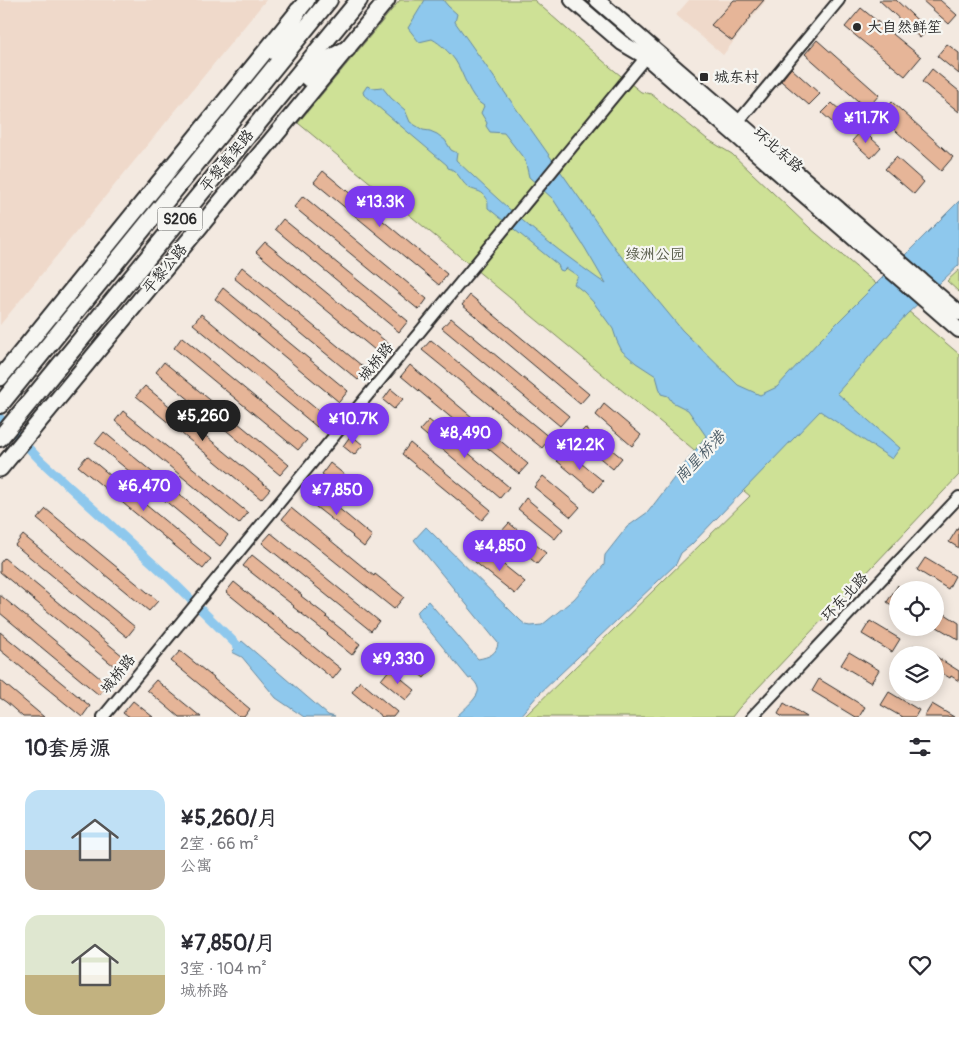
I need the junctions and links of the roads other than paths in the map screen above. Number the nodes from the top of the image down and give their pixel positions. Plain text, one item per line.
1 (329, 0) edge
2 (359, 0) edge
3 (388, 0) edge
4 (572, 0) edge
5 (597, 0) edge
6 (839, 0) edge
7 (303, 6) edge
8 (347, 49) junction
9 (649, 53) junction
10 (738, 122) junction
11 (889, 260) junction
12 (87, 298) junction
13 (935, 301) junction
14 (104, 311) junction
15 (959, 313) edge
16 (959, 330) edge
17 (0, 378) edge
18 (0, 404) edge
19 (0, 438) edge
20 (0, 469) edge
21 (959, 497) edge
22 (103, 717) edge
23 (752, 717) edge

1 - 12 highway, 平黎高架路 / S206
2 - 14 highway, 平黎高架路 / S206
3 - 8 main road, 平黎公路
4 - 9 main road, 环北东路
5 - 9 main road, 环北东路
6 - 10 street
7 - 12 highway
7 - 17 main road
8 - 14 highway
8 - 20 main road, 平黎公路
9 - 10 main road, 环北东路
9 - 11 main road, 环北东路
9 - 22 street, 城桥路
10 - 11 main road, 环北东路
11 - 13 main road, 环北东路
12 - 18 highway, 平黎高架路 / S206
13 - 15 main road, 环北东路
13 - 16 main road, 环北东路
14 - 19 highway, 平黎高架路 / S206
21 - 23 street, 环东北路

